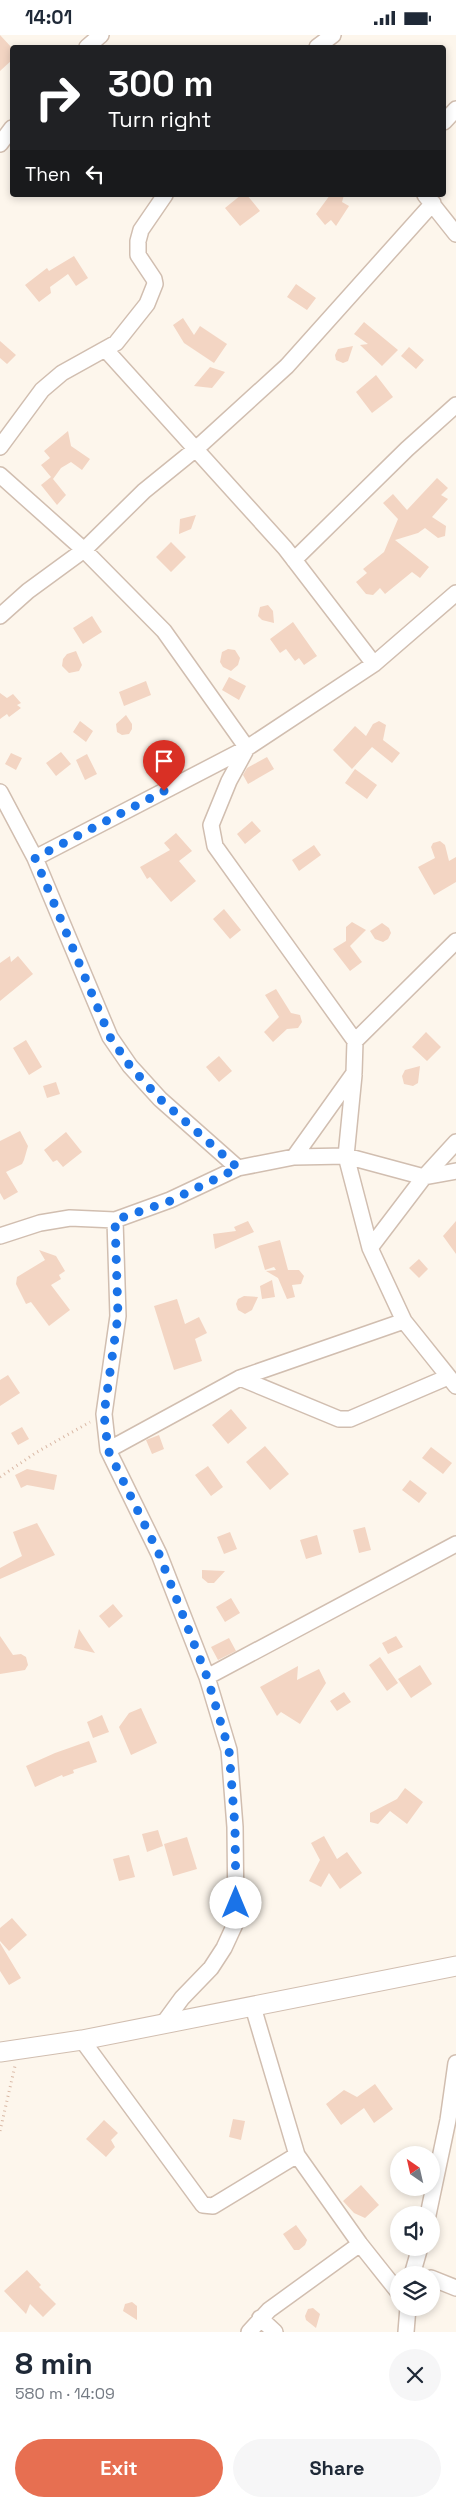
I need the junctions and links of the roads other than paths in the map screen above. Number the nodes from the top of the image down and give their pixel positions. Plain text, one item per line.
1 (101, 35) edge
2 (333, 35) edge
3 (89, 45) edge
4 (320, 45) edge
5 (456, 109) edge
6 (446, 120) edge
7 (10, 131) edge
8 (0, 144) edge
9 (164, 197) edge
10 (429, 199) edge
11 (456, 234) edge
12 (106, 350) junction
13 (456, 405) edge
14 (0, 447) edge
15 (197, 448) junction
16 (0, 475) edge
17 (84, 550) junction
18 (294, 560) junction
19 (456, 593) edge
20 (0, 616) edge
21 (374, 664) junction
22 (247, 748) junction
23 (0, 792) edge
24 (35, 858) junction
25 (456, 941) edge
26 (355, 1041) junction
27 (354, 1073) junction
28 (456, 1142) edge
29 (346, 1156) junction
30 (294, 1157) junction
31 (238, 1168) junction
32 (456, 1171) edge
33 (424, 1177) junction
34 (115, 1220) junction
35 (0, 1236) edge
36 (370, 1248) junction
37 (404, 1321) junction
38 (240, 1378) junction
39 (452, 1381) edge
40 (108, 1450) junction
41 (456, 1544) edge
42 (207, 1677) junction
43 (456, 1966) edge
44 (253, 2007) junction
45 (163, 2024) junction
46 (82, 2040) junction
47 (0, 2052) edge
48 (456, 2063) edge
49 (297, 2155) junction
50 (430, 2206) edge
51 (360, 2244) junction
52 (390, 2282) edge
53 (440, 2282) edge
54 (456, 2289) edge
55 (407, 2316) edge
56 (260, 2318) junction
57 (249, 2332) edge
58 (275, 2332) edge
59 (406, 2332) edge

1 - 3 street
2 - 4 street
5 - 6 street
7 - 8 street
9 - 12 street
10 - 11 street
10 - 15 street
12 - 14 street
12 - 15 street
13 - 18 street
15 - 17 street
15 - 18 street
16 - 17 street
17 - 20 street
17 - 22 street
18 - 21 street
19 - 21 street
21 - 22 street
22 - 24 street
22 - 26 street
23 - 24 street
24 - 31 street
25 - 26 street
26 - 27 street
27 - 29 street
27 - 30 street
28 - 33 street
29 - 30 street
29 - 33 street
29 - 36 street
30 - 31 street
31 - 34 street
32 - 33 street
33 - 36 street
34 - 35 street
34 - 40 street
36 - 37 street
37 - 38 street
37 - 39 street
38 - 39 street
38 - 40 street
40 - 42 street
41 - 42 street
42 - 45 street
43 - 44 street
44 - 45 street
44 - 49 street
45 - 46 street
46 - 47 street
46 - 49 street
48 - 50 street
49 - 51 street
51 - 52 street
51 - 56 street
53 - 54 street
55 - 59 street
56 - 57 street
56 - 58 street

